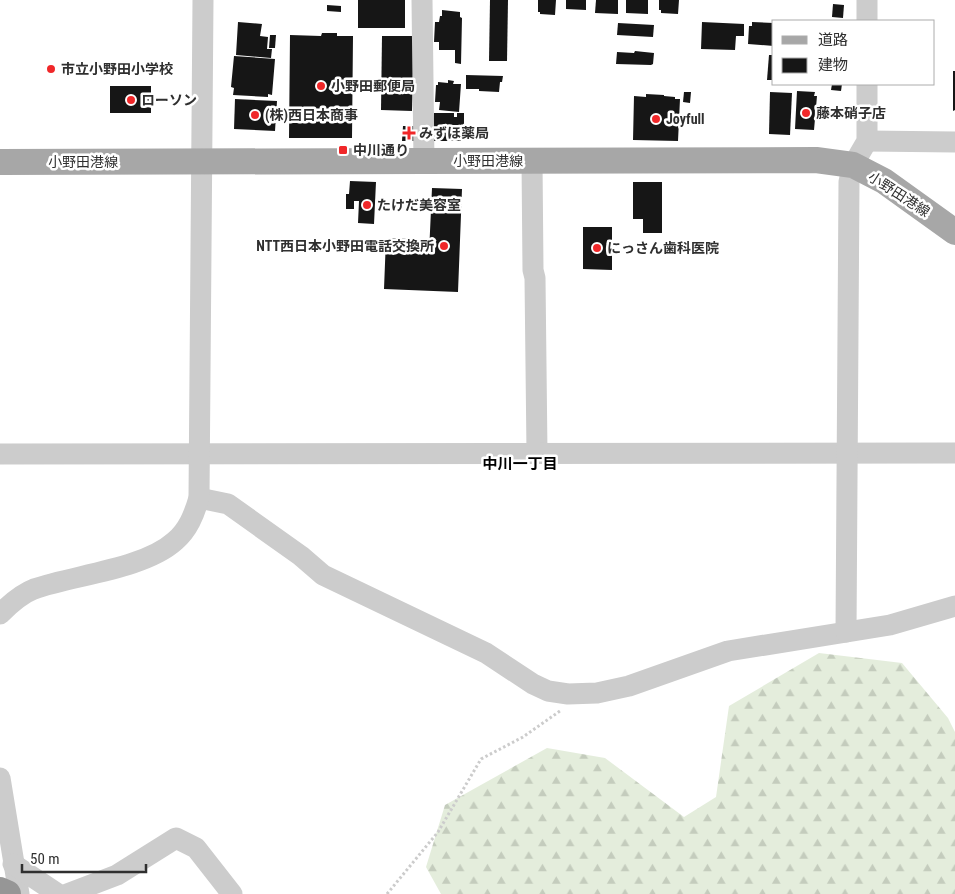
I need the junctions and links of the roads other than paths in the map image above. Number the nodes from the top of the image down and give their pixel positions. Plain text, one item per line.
1 (203, 0) edge
2 (422, 0) edge
3 (867, 0) edge
4 (867, 20) edge
5 (867, 85) edge
6 (867, 141) junction
7 (955, 142) edge
8 (532, 161) junction
9 (0, 162) edge
10 (202, 162) junction
11 (424, 162) junction
12 (853, 165) junction
13 (955, 232) edge
14 (200, 453) junction
15 (537, 453) junction
16 (846, 453) junction
17 (955, 453) edge
18 (0, 454) edge
19 (199, 498) junction
20 (955, 606) edge
21 (0, 614) edge
22 (846, 632) junction
23 (0, 778) edge
24 (13, 864) junction
25 (0, 891) edge
26 (6, 894) edge
27 (19, 894) edge
28 (58, 894) edge
29 (67, 894) edge
30 (232, 894) edge

1 - 10 street
2 - 11 street
3 - 4 street
5 - 6 street
6 - 7 street
6 - 12 street
8 - 11 main road, 小野田港線
8 - 12 main road, 小野田港線
8 - 15 street
9 - 10 main road, 小野田港線
10 - 11 main road, 小野田港線
10 - 14 street
12 - 13 main road, 小野田港線
12 - 16 street
14 - 15 street
14 - 18 street
14 - 19 street
15 - 16 street
16 - 17 street
16 - 22 street
19 - 21 street
19 - 22 street
20 - 22 street
23 - 24 street
24 - 27 street
24 - 28 street
25 - 26 highway
29 - 30 street

